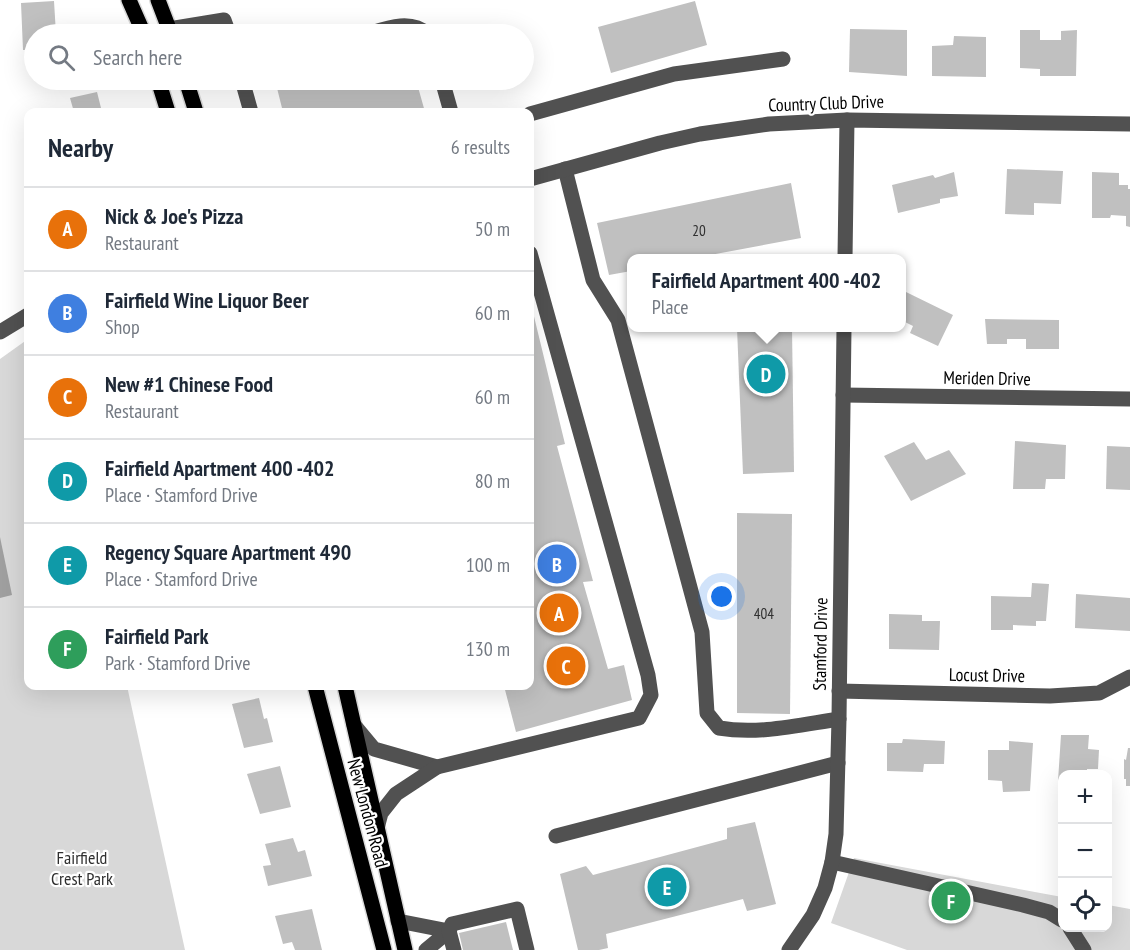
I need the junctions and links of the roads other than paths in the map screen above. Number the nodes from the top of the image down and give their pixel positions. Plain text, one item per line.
1 (129, 0) edge
2 (158, 0) edge
3 (140, 24) edge
4 (167, 24) edge
5 (206, 24) edge
6 (225, 24) edge
7 (783, 59) dead end
8 (161, 90) edge
9 (189, 90) edge
10 (246, 90) edge
11 (445, 90) edge
12 (167, 108) edge
13 (195, 108) edge
14 (250, 108) edge
15 (450, 108) edge
16 (534, 113) edge
17 (847, 120) junction
18 (1130, 124) edge
19 (565, 169) junction
20 (534, 178) edge
21 (845, 254) edge
22 (534, 267) edge
23 (24, 317) edge
24 (0, 332) edge
25 (844, 332) edge
26 (843, 395) junction
27 (1130, 399) edge
28 (1130, 676) edge
29 (316, 690) edge
30 (346, 690) edge
31 (839, 691) junction
32 (839, 719) junction
33 (354, 725) junction
34 (838, 763) junction
35 (437, 767) junction
36 (377, 828) junction
37 (556, 836) dead end
38 (832, 862) junction
39 (1058, 918) edge
40 (398, 921) junction
41 (449, 931) junction
42 (1073, 932) edge
43 (384, 950) edge
44 (405, 950) edge
45 (426, 950) edge
46 (454, 950) edge
47 (527, 950) edge
48 (789, 950) edge
49 (1084, 950) edge

1 - 3 main road
2 - 4 main road
5 - 6 street
7 - 16 street
8 - 12 main road
9 - 13 main road
10 - 14 street
11 - 15 street
17 - 18 street, Country Club Drive
17 - 19 street, Country Club Drive
17 - 21 street
19 - 20 street, Country Club Drive
19 - 32 street
22 - 35 street
23 - 24 street
25 - 26 street, Stamford Drive
26 - 27 street, Meriden Drive
26 - 31 street, Stamford Drive
28 - 31 street, Locust Drive
29 - 43 main road, New London Road
30 - 33 main road, New London Road
31 - 32 street, Stamford Drive
32 - 34 street, Stamford Drive
33 - 35 street
33 - 36 main road, New London Road
34 - 37 street
34 - 38 street, Stamford Drive
35 - 36 street
36 - 40 main road, New London Road
38 - 39 street
38 - 48 street, Stamford Drive
40 - 41 street
40 - 44 main road, New London Road
41 - 45 street
41 - 46 street
41 - 47 street
42 - 49 street

